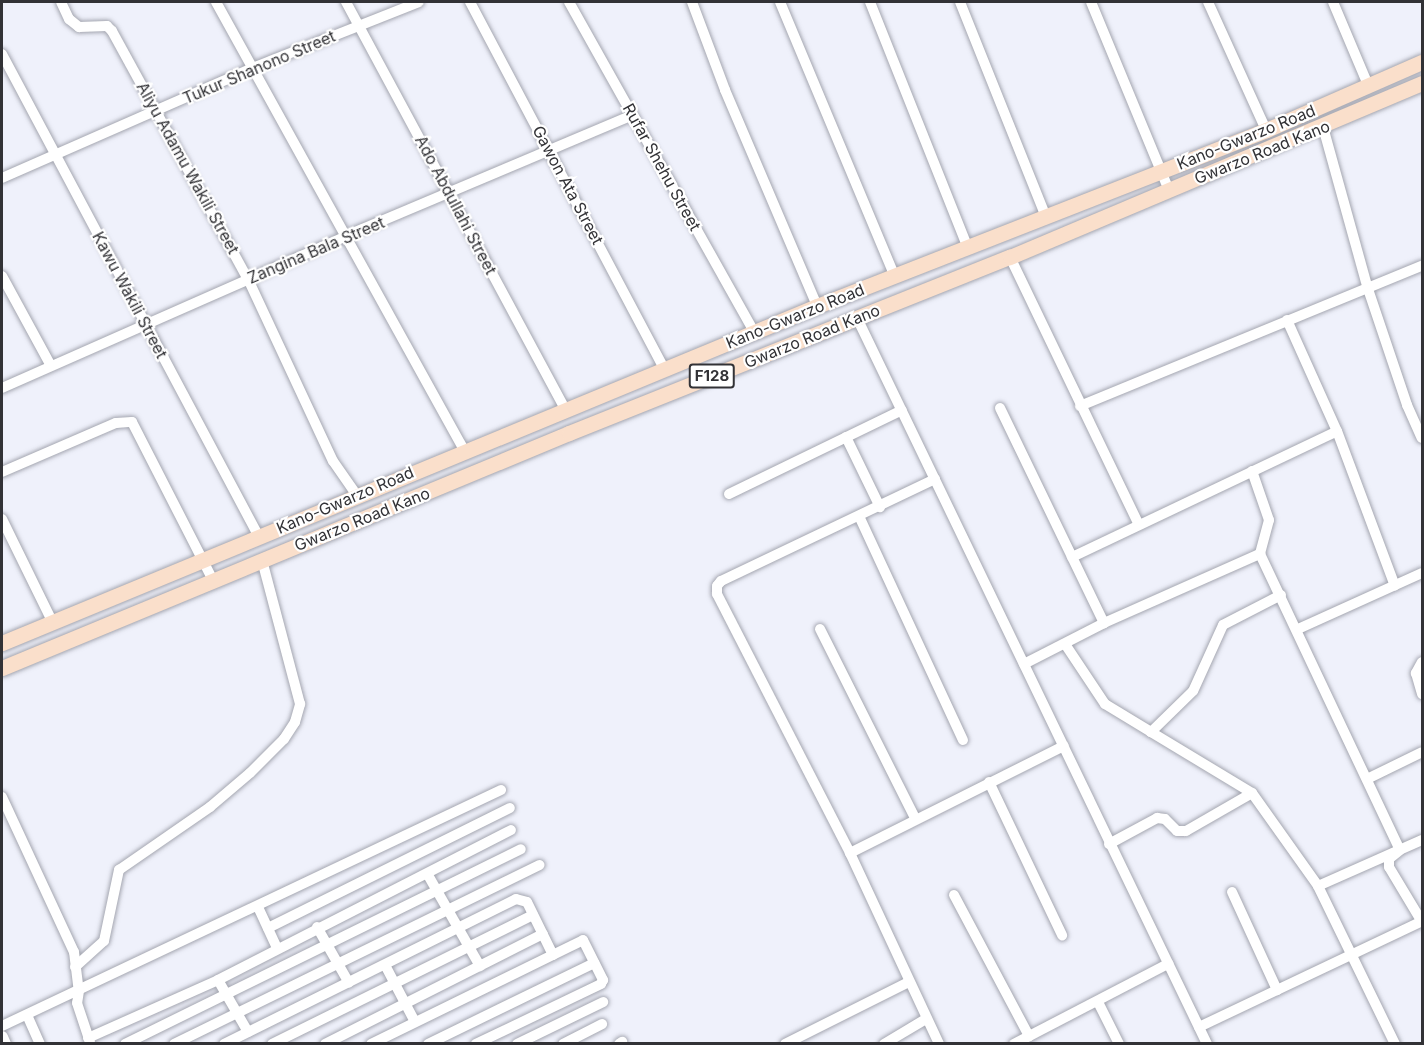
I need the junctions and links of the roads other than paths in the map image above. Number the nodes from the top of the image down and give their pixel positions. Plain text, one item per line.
1 (61, 2) edge
2 (216, 2) edge
3 (346, 2) edge
4 (419, 2) edge
5 (470, 2) edge
6 (569, 2) edge
7 (692, 2) edge
8 (780, 2) edge
9 (870, 2) edge
10 (960, 2) edge
11 (1091, 2) edge
12 (1208, 2) edge
13 (1333, 2) edge
14 (359, 24) junction
15 (2, 54) edge
16 (1422, 62) edge
17 (255, 67) junction
18 (1422, 83) edge
19 (1368, 85) junction
20 (158, 111) junction
21 (633, 115) junction
22 (1323, 127) junction
23 (1266, 129) junction
24 (550, 150) junction
25 (57, 156) junction
26 (1161, 171) junction
27 (2, 178) edge
28 (1169, 190) junction
29 (449, 194) junction
30 (1046, 217) junction
31 (346, 236) junction
32 (968, 248) junction
33 (1010, 257) junction
34 (1422, 267) edge
35 (2, 276) edge
36 (895, 277) junction
37 (248, 279) junction
38 (1367, 286) junction
39 (817, 306) junction
40 (858, 320) junction
41 (1287, 320) junction
42 (145, 324) junction
43 (755, 333) junction
44 (51, 366) junction
45 (664, 368) junction
46 (2, 388) edge
47 (1080, 406) junction
48 (1000, 408) dead end
49 (565, 409) junction
50 (902, 410) junction
51 (1337, 430) junction
52 (846, 437) junction
53 (1422, 438) edge
54 (464, 450) junction
55 (1252, 471) junction
56 (2, 472) edge
57 (935, 479) junction
58 (356, 494) junction
59 (729, 494) dead end
60 (880, 507) junction
61 (859, 516) junction
62 (2, 519) edge
63 (1139, 525) junction
64 (259, 537) junction
65 (1260, 554) junction
66 (1072, 557) junction
67 (203, 560) junction
68 (262, 560) junction
69 (1422, 573) edge
70 (213, 580) junction
71 (1395, 586) junction
72 (1281, 595) junction
73 (52, 621) junction
74 (1104, 623) junction
75 (820, 629) dead end
76 (1298, 629) junction
77 (2, 642) edge
78 (1065, 644) junction
79 (1422, 662) edge
80 (1024, 664) junction
81 (2, 668) edge
82 (1422, 694) edge
83 (1151, 732) junction
84 (963, 740) dead end
85 (1064, 746) junction
86 (1422, 752) edge
87 (1367, 779) junction
88 (989, 782) junction
89 (501, 790) dead end
90 (1252, 793) junction
91 (2, 797) edge
92 (510, 808) dead end
93 (915, 818) junction
94 (511, 830) dead end
95 (1422, 840) edge
96 (1109, 844) junction
97 (521, 849) dead end
98 (1400, 850) junction
99 (850, 853) junction
100 (539, 865) dead end
101 (428, 875) junction
102 (1318, 886) junction
103 (436, 890) junction
104 (1232, 892) dead end
105 (954, 895) dead end
106 (258, 907) junction
107 (447, 909) junction
108 (533, 915) junction
109 (1421, 922) edge
110 (317, 927) junction
111 (268, 928) junction
112 (457, 929) junction
113 (543, 934) junction
114 (1062, 935) dead end
115 (327, 946) junction
116 (470, 947) junction
117 (277, 948) junction
118 (1352, 954) junction
119 (553, 955) junction
120 (594, 963) junction
121 (338, 964) junction
122 (1168, 964) junction
123 (385, 965) junction
124 (480, 966) junction
125 (75, 967) junction
126 (218, 980) junction
127 (909, 982) junction
128 (349, 983) junction
129 (396, 985) junction
130 (1277, 990) junction
131 (79, 991) junction
132 (227, 996) junction
133 (603, 1002) dead end
134 (1098, 1002) junction
135 (406, 1004) junction
136 (237, 1014) junction
137 (27, 1015) junction
138 (926, 1019) junction
139 (415, 1022) junction
140 (602, 1024) dead end
141 (2, 1026) edge
142 (512, 1026) junction
143 (1199, 1027) junction
144 (248, 1032) junction
145 (2, 1036) edge
146 (1029, 1036) junction
147 (89, 1041) edge
148 (519, 1043) edge
149 (5, 1044) edge
150 (40, 1044) edge
151 (125, 1044) edge
152 (174, 1044) edge
153 (224, 1044) edge
154 (272, 1044) edge
155 (325, 1044) edge
156 (371, 1044) edge
157 (428, 1044) edge
158 (476, 1044) edge
159 (563, 1044) edge
160 (785, 1044) edge
161 (884, 1044) edge
162 (939, 1044) edge
163 (1014, 1044) edge
164 (1119, 1044) edge
165 (1207, 1044) edge
166 (1395, 1044) edge

1 - 20 street, Aliyu Adamu Wakili Street
2 - 17 street
3 - 14 street, Ado Abdullahi Street
4 - 14 street, Tukur Shanono Street
5 - 24 street, Gawon Ata Street
6 - 21 street, Rufar Shehu Street
7 - 39 street
8 - 36 street
9 - 32 street
10 - 30 street
11 - 26 street
12 - 23 street
13 - 19 street
14 - 17 street, Tukur Shanono Street
14 - 29 street, Ado Abdullahi Street
15 - 25 street, Kawu Wakili Street
16 - 19 main road, Kano-Gwarzo Road / F128
17 - 20 street, Tukur Shanono Street
17 - 31 street
18 - 22 main road, Gwarzo Road Kano / F128
19 - 23 main road, Kano-Gwarzo Road / F128
20 - 25 street, Tukur Shanono Street
20 - 37 street, Aliyu Adamu Wakili Street
21 - 24 street, Zangina Bala Street
21 - 43 street, Rufar Shehu Street
22 - 28 main road, Gwarzo Road Kano / F128
22 - 38 street
23 - 26 main road, Kano-Gwarzo Road / F128
24 - 29 street, Zangina Bala Street
24 - 45 street, Gawon Ata Street
25 - 27 street, Tukur Shanono Street
25 - 42 street, Kawu Wakili Street
26 - 28 street
26 - 30 main road, Kano-Gwarzo Road / F128
28 - 33 main road, Gwarzo Road Kano / F128
29 - 31 street, Zangina Bala Street
29 - 49 street, Ado Abdullahi Street
30 - 32 main road, Kano-Gwarzo Road / F128
31 - 37 street, Zangina Bala Street
31 - 54 street
32 - 36 main road, Kano-Gwarzo Road / F128
33 - 40 main road, Gwarzo Road Kano / F128
33 - 47 street
34 - 38 street
35 - 44 street
36 - 39 main road, Kano-Gwarzo Road / F128
37 - 42 street, Zangina Bala Street
37 - 58 street, Aliyu Adamu Wakili Street
38 - 41 street
38 - 53 street
39 - 43 main road, Kano-Gwarzo Road / F128
40 - 50 street
40 - 68 main road, Gwarzo Road Kano / F128
41 - 47 street
41 - 51 street
42 - 44 street, Zangina Bala Street
42 - 64 street, Kawu Wakili Street
43 - 45 main road, Kano-Gwarzo Road / F128
44 - 46 street, Zangina Bala Street
45 - 49 main road, Kano-Gwarzo Road / F128
47 - 63 street
48 - 66 street
49 - 54 main road, Kano-Gwarzo Road / F128
50 - 52 street
50 - 57 street
51 - 55 street
51 - 71 street
52 - 59 street
52 - 60 street
54 - 58 main road, Kano-Gwarzo Road / F128
55 - 63 street
55 - 65 street
56 - 67 street
57 - 60 street
57 - 80 street
58 - 64 main road, Kano-Gwarzo Road / F128
60 - 61 street
61 - 84 street
61 - 99 street
62 - 73 street
63 - 66 street
64 - 67 main road, Kano-Gwarzo Road / F128
65 - 72 street
65 - 74 street
66 - 74 street
67 - 70 street
67 - 73 main road, Kano-Gwarzo Road / F128
68 - 70 main road, Gwarzo Road Kano / F128
68 - 125 street
69 - 71 street
70 - 81 main road, Gwarzo Road Kano / F128
71 - 76 street
72 - 76 street
72 - 83 street
73 - 77 main road, Kano-Gwarzo Road / F128
74 - 78 street
75 - 93 street
76 - 87 street
78 - 80 street
78 - 83 street
79 - 82 street
80 - 85 street
83 - 90 street
85 - 88 street
85 - 96 street
86 - 87 street
87 - 98 street
88 - 93 street
88 - 114 street
89 - 106 street
90 - 96 street
90 - 102 street
91 - 125 street
92 - 111 street
93 - 99 street
94 - 101 street
95 - 98 street
96 - 122 street
97 - 103 street
98 - 102 street
98 - 109 street
99 - 127 street
100 - 107 street
101 - 103 street
101 - 110 street
102 - 118 street
103 - 107 street
103 - 115 street
104 - 130 street
105 - 146 street
106 - 111 street
106 - 131 street
107 - 112 street
107 - 121 street
108 - 112 street
108 - 113 street
108 - 116 street
109 - 118 street
110 - 115 street
110 - 117 street
111 - 117 street
112 - 116 street
112 - 123 street
113 - 119 street
113 - 124 street
115 - 121 street
115 - 132 street
116 - 124 street
116 - 129 street
117 - 126 street
118 - 130 street
118 - 166 street
119 - 120 street
119 - 139 street
120 - 142 street
120 - 157 street
121 - 128 street
121 - 136 street
122 - 134 street
122 - 143 street
123 - 128 street
123 - 129 street
124 - 135 street
125 - 131 street
126 - 132 street
126 - 147 street
127 - 138 street
127 - 160 street
128 - 144 street
129 - 135 street
129 - 154 street
130 - 143 street
131 - 137 street
131 - 147 street
132 - 136 street
132 - 151 street
133 - 148 street
134 - 146 street
134 - 164 street
135 - 139 street
135 - 155 street
136 - 144 street
136 - 152 street
137 - 141 street
137 - 150 street
138 - 161 street
138 - 162 street
139 - 156 street
140 - 159 street
142 - 148 street
142 - 158 street
143 - 165 street
144 - 153 street
145 - 149 street
146 - 163 street

